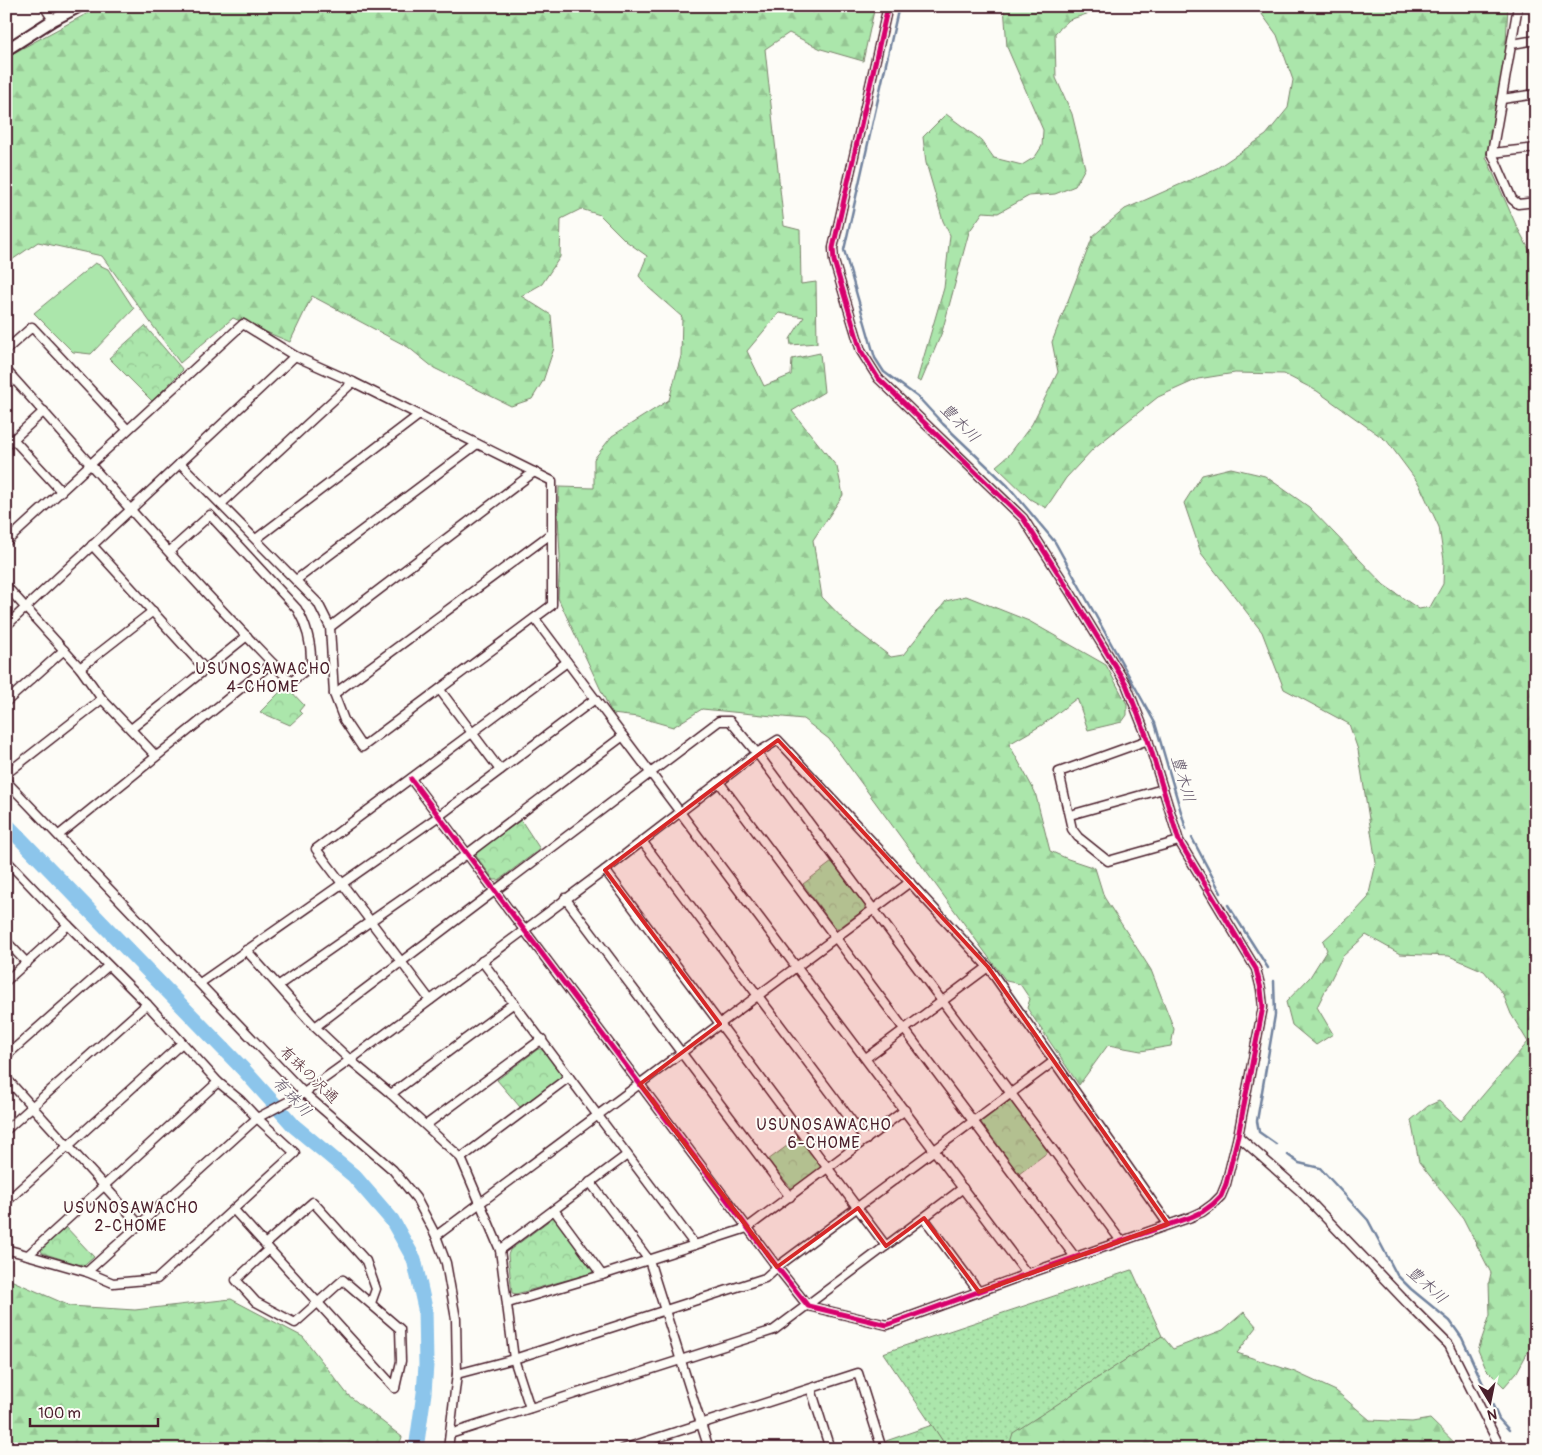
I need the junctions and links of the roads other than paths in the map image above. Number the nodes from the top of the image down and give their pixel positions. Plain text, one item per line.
1 (44, 6) edge
2 (80, 6) edge
3 (888, 6) edge
4 (1518, 6) edge
5 (53, 20) junction
6 (1536, 40) edge
7 (1512, 44) junction
8 (6, 50) edge
9 (1536, 94) edge
10 (1502, 99) junction
11 (1536, 148) edge
12 (1492, 153) junction
13 (1536, 202) edge
14 (6, 350) edge
15 (295, 356) junction
16 (6, 370) edge
17 (353, 382) junction
18 (44, 411) junction
19 (420, 415) junction
20 (127, 429) junction
21 (13, 439) junction
22 (477, 444) junction
23 (6, 446) edge
24 (180, 462) junction
25 (90, 464) junction
26 (534, 472) junction
27 (61, 491) junction
28 (221, 504) junction
29 (130, 509) junction
30 (552, 533) junction
31 (256, 539) junction
32 (6, 542) edge
33 (92, 545) junction
34 (169, 552) junction
35 (296, 580) junction
36 (6, 586) edge
37 (27, 607) junction
38 (154, 611) junction
39 (535, 619) junction
40 (6, 626) edge
41 (330, 627) junction
42 (247, 636) junction
43 (64, 650) junction
44 (568, 662) junction
45 (272, 663) junction
46 (80, 668) junction
47 (205, 670) junction
48 (440, 690) junction
49 (334, 694) junction
50 (102, 699) junction
51 (595, 699) junction
52 (6, 702) edge
53 (131, 729) junction
54 (472, 733) junction
55 (623, 736) junction
56 (1148, 740) junction
57 (757, 753) junction
58 (156, 756) junction
59 (500, 770) junction
60 (652, 772) junction
61 (6, 774) edge
62 (411, 779) junction
63 (6, 781) edge
64 (719, 782) junction
65 (1163, 790) junction
66 (680, 812) junction
67 (1070, 815) junction
68 (439, 816) junction
69 (59, 836) junction
70 (642, 841) junction
71 (1179, 841) junction
72 (467, 854) junction
73 (6, 860) edge
74 (605, 870) junction
75 (910, 882) junction
76 (342, 883) junction
77 (494, 891) junction
78 (566, 898) junction
79 (873, 910) junction
80 (371, 921) junction
81 (68, 925) junction
82 (524, 929) junction
83 (835, 937) junction
84 (6, 941) edge
85 (246, 950) junction
86 (401, 961) junction
87 (482, 961) junction
88 (27, 963) junction
89 (108, 966) junction
90 (796, 966) junction
91 (988, 967) junction
92 (6, 981) edge
93 (200, 983) junction
94 (278, 985) junction
95 (758, 995) junction
96 (430, 1000) junction
97 (942, 1002) junction
98 (514, 1003) junction
99 (147, 1004) junction
100 (720, 1024) junction
101 (315, 1027) junction
102 (904, 1030) junction
103 (542, 1039) junction
104 (182, 1043) junction
105 (682, 1052) junction
106 (6, 1056) edge
107 (866, 1058) junction
108 (350, 1060) junction
109 (1053, 1062) junction
110 (569, 1077) junction
111 (6, 1078) edge
112 (218, 1082) junction
113 (640, 1084) junction
114 (304, 1092) junction
115 (1010, 1093) junction
116 (391, 1094) junction
117 (32, 1107) junction
118 (905, 1110) junction
119 (598, 1116) junction
120 (260, 1117) junction
121 (973, 1120) junction
122 (426, 1125) junction
123 (6, 1130) edge
124 (1238, 1136) junction
125 (866, 1140) junction
126 (68, 1147) junction
127 (933, 1149) junction
128 (627, 1155) junction
129 (461, 1158) junction
130 (828, 1169) junction
131 (590, 1182) junction
132 (105, 1186) junction
133 (963, 1188) junction
134 (790, 1196) junction
135 (6, 1202) edge
136 (480, 1204) junction
137 (858, 1208) junction
138 (234, 1210) junction
139 (554, 1210) junction
140 (924, 1218) junction
141 (139, 1224) junction
142 (1168, 1224) junction
143 (747, 1228) junction
144 (436, 1236) junction
145 (1121, 1241) junction
146 (695, 1245) junction
147 (886, 1246) junction
148 (267, 1247) junction
149 (6, 1249) edge
150 (500, 1250) junction
151 (28, 1255) junction
152 (1075, 1257) junction
153 (649, 1260) junction
154 (777, 1267) junction
155 (86, 1272) junction
156 (1027, 1274) junction
157 (602, 1276) junction
158 (979, 1292) junction
159 (371, 1303) junction
160 (508, 1303) junction
161 (318, 1304) junction
162 (808, 1306) junction
163 (665, 1310) junction
164 (514, 1359) junction
165 (681, 1359) junction
166 (457, 1374) junction
167 (811, 1389) junction
168 (530, 1408) junction
169 (701, 1424) junction
170 (450, 1434) junction
171 (448, 1449) edge
172 (624, 1449) edge
173 (709, 1449) edge
174 (830, 1449) edge
175 (882, 1449) edge
176 (1501, 1449) edge

1 - 5 street
2 - 5 street
3 - 56 street
4 - 7 street
5 - 8 street
6 - 7 street
7 - 10 street
9 - 10 street
10 - 12 street
11 - 12 street
12 - 13 street
14 - 20 street
15 - 17 street
15 - 20 street
15 - 24 street
16 - 18 street
17 - 19 street
17 - 28 street
18 - 21 street
18 - 25 street
19 - 22 street
19 - 31 street
20 - 25 street
21 - 23 street
21 - 27 street
22 - 26 street
22 - 35 street
24 - 28 street
24 - 29 street
25 - 27 street
25 - 29 street
26 - 30 street
26 - 41 street
27 - 32 street
28 - 31 street
29 - 33 street
29 - 34 street
30 - 39 street
30 - 49 street
31 - 35 street
33 - 37 street
33 - 38 street
34 - 42 street
34 - 45 street
35 - 41 street
36 - 37 street
37 - 40 street
37 - 43 street
38 - 46 street
38 - 47 street
39 - 44 street
39 - 48 street
41 - 49 street
42 - 45 street
42 - 47 street
43 - 46 street
43 - 52 street
44 - 51 street
44 - 54 street
45 - 58 street
46 - 50 street
47 - 53 street
48 - 49 street
48 - 54 street
50 - 53 street
50 - 61 street
51 - 55 street
51 - 59 street
53 - 58 street
54 - 59 street
54 - 62 street
55 - 60 street
55 - 72 street
56 - 65 street
56 - 67 street
57 - 60 street
57 - 64 street
57 - 75 street
57 - 79 street
58 - 69 street
59 - 68 street
60 - 66 street
60 - 77 street
62 - 68 street
62 - 76 street
63 - 69 street, 有珠の沢通
64 - 66 street
64 - 83 street
65 - 67 street
65 - 71 street
66 - 70 street
66 - 90 street
67 - 71 street
68 - 72 street
68 - 76 street
69 - 93 street, 有珠の沢通
70 - 74 street
70 - 95 street
71 - 124 street
72 - 77 street
72 - 80 street
73 - 81 street
74 - 78 street
74 - 100 street
75 - 79 street
75 - 91 street
76 - 80 street
76 - 85 street
77 - 82 street
77 - 86 street
78 - 82 street
78 - 105 street
79 - 83 street
79 - 97 street
80 - 86 street
80 - 94 street
81 - 88 street
81 - 89 street
82 - 87 street
82 - 113 street
83 - 90 street
83 - 102 street
84 - 88 street
85 - 93 street
85 - 94 street
86 - 96 street
86 - 101 street
87 - 96 street
87 - 98 street
88 - 92 street
89 - 99 street
89 - 106 street
90 - 95 street
90 - 107 street
91 - 97 street
91 - 109 street
93 - 114 street, 有珠の沢通
94 - 101 street
95 - 100 street
95 - 125 street
96 - 108 street
97 - 102 street
97 - 115 street
98 - 103 street
98 - 116 street
99 - 104 street
99 - 117 street
100 - 105 street
100 - 130 street
101 - 108 street
102 - 107 street
102 - 121 street
103 - 110 street
103 - 122 street
104 - 112 street
104 - 126 street
105 - 113 street
105 - 134 street
107 - 118 street
108 - 114 street
108 - 116 street
109 - 115 street
109 - 142 street
110 - 119 street
110 - 129 street
111 - 117 street
112 - 120 street
112 - 132 street
113 - 119 street
113 - 143 street
114 - 120 street
114 - 144 street, 有珠の沢通
115 - 121 street
115 - 145 street
116 - 122 street
117 - 123 street
117 - 126 street
118 - 125 street
118 - 127 street
119 - 128 street
119 - 136 street
120 - 138 street
120 - 141 street
121 - 127 street
121 - 152 street
122 - 129 street
124 - 142 street
124 - 176 street
125 - 130 street
126 - 132 street
126 - 135 street
127 - 133 street
127 - 137 street
128 - 131 street
128 - 146 street
129 - 136 street
130 - 134 street
130 - 137 street
131 - 139 street
131 - 153 street
132 - 141 street
132 - 151 street
133 - 140 street
133 - 156 street
134 - 143 street
136 - 144 street
136 - 150 street
137 - 147 street
137 - 154 street
138 - 148 street
138 - 155 street
139 - 150 street
139 - 157 street
140 - 147 street
140 - 158 street
141 - 155 street
142 - 145 street
143 - 146 street
143 - 154 street
144 - 166 street, 有珠の沢通
145 - 152 street
146 - 153 street
147 - 162 street
148 - 159 street
148 - 161 street
148 - 161 street
149 - 151 street
150 - 160 street
151 - 155 street
152 - 156 street
153 - 157 street
153 - 163 street
154 - 162 street
154 - 163 street
156 - 158 street
157 - 160 street
158 - 162 street
159 - 161 street
159 - 161 street
160 - 164 street
162 - 165 street
163 - 164 street
163 - 165 street
164 - 166 street
164 - 168 street
165 - 168 street
165 - 169 street
166 - 170 street, 有珠の沢通
167 - 169 street
167 - 174 street
167 - 175 street
168 - 170 street
169 - 172 street
169 - 173 street
170 - 171 street, 有珠の沢通

